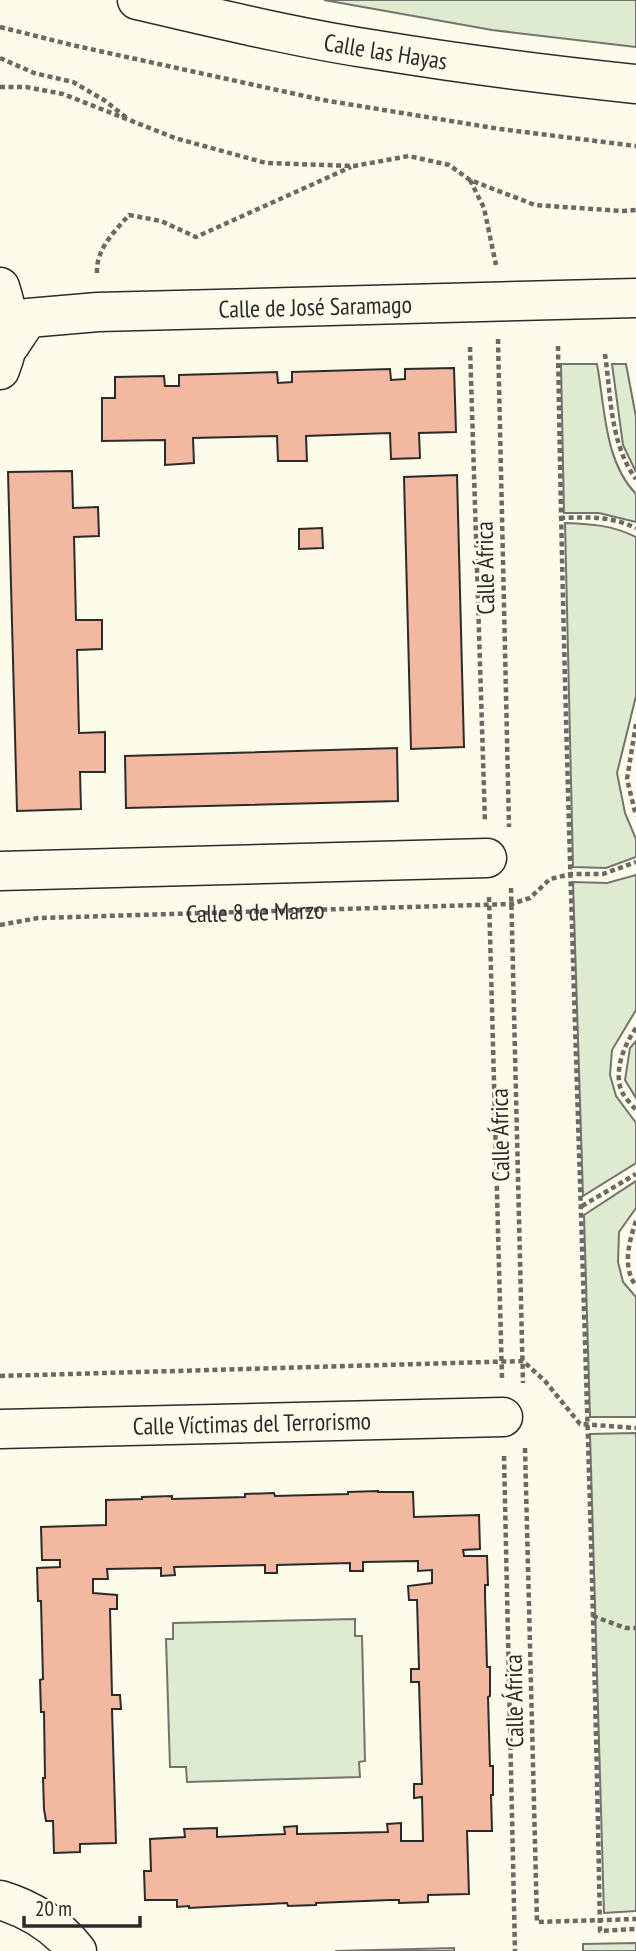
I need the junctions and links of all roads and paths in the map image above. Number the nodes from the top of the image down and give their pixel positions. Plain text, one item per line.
1 (137, 0) edge
2 (0, 27) edge
3 (0, 58) edge
4 (636, 84) edge
5 (0, 88) edge
6 (131, 121) junction
7 (636, 146) edge
8 (354, 166) junction
9 (636, 209) edge
10 (0, 287) edge
11 (636, 298) edge
12 (98, 312) junction
13 (497, 346) dead end
14 (558, 346) dead end
15 (470, 347) dead end
16 (605, 354) dead end
17 (5, 358) edge
18 (636, 479) edge
19 (561, 518) junction
20 (636, 528) edge
21 (636, 724) edge
22 (636, 816) edge
23 (502, 856) junction
24 (636, 862) edge
25 (0, 871) edge
26 (571, 874) junction
27 (489, 904) junction
28 (511, 904) junction
29 (0, 925) edge
30 (636, 1028) edge
31 (636, 1110) edge
32 (636, 1174) edge
33 (581, 1207) junction
34 (636, 1221) edge
35 (636, 1286) edge
36 (523, 1361) junction
37 (502, 1362) junction
38 (0, 1376) edge
39 (517, 1417) junction
40 (589, 1425) junction
41 (636, 1428) edge
42 (0, 1429) edge
43 (593, 1616) junction
44 (636, 1628) edge
45 (0, 1900) edge
46 (636, 1919) edge
47 (600, 1920) junction
48 (636, 1929) edge
49 (77, 1951) edge
50 (515, 1951) edge

1 - 4 street, Calle las Hayas
2 - 7 path
3 - 6 path
5 - 6 path
6 - 8 path
8 - 9 path
8 - 12 path
10 - 17 street, Calle de José Saramago
11 - 12 street, Calle de José Saramago
12 - 17 street, Calle de José Saramago
13 - 23 path, Calle África
14 - 19 path
15 - 23 path
16 - 18 path
19 - 20 path
19 - 26 path
21 - 22 path
23 - 25 street, Calle 8 de Marzo
23 - 27 path
23 - 28 path, Calle África
24 - 26 path
26 - 28 path
26 - 33 path
27 - 28 path, Calle 8 de Marzo
27 - 29 path, Calle 8 de Marzo
27 - 37 path
28 - 36 path, Calle África
30 - 31 path
32 - 33 path
33 - 40 path
34 - 35 path
36 - 37 path
36 - 39 path, Calle África
36 - 40 path
37 - 38 path
37 - 39 path
39 - 42 street, Calle Víctimas del Terrorismo
39 - 47 path, Calle África
39 - 50 path
40 - 41 path
40 - 43 path
43 - 44 path
43 - 47 path
45 - 49 street
46 - 47 path
47 - 48 path

